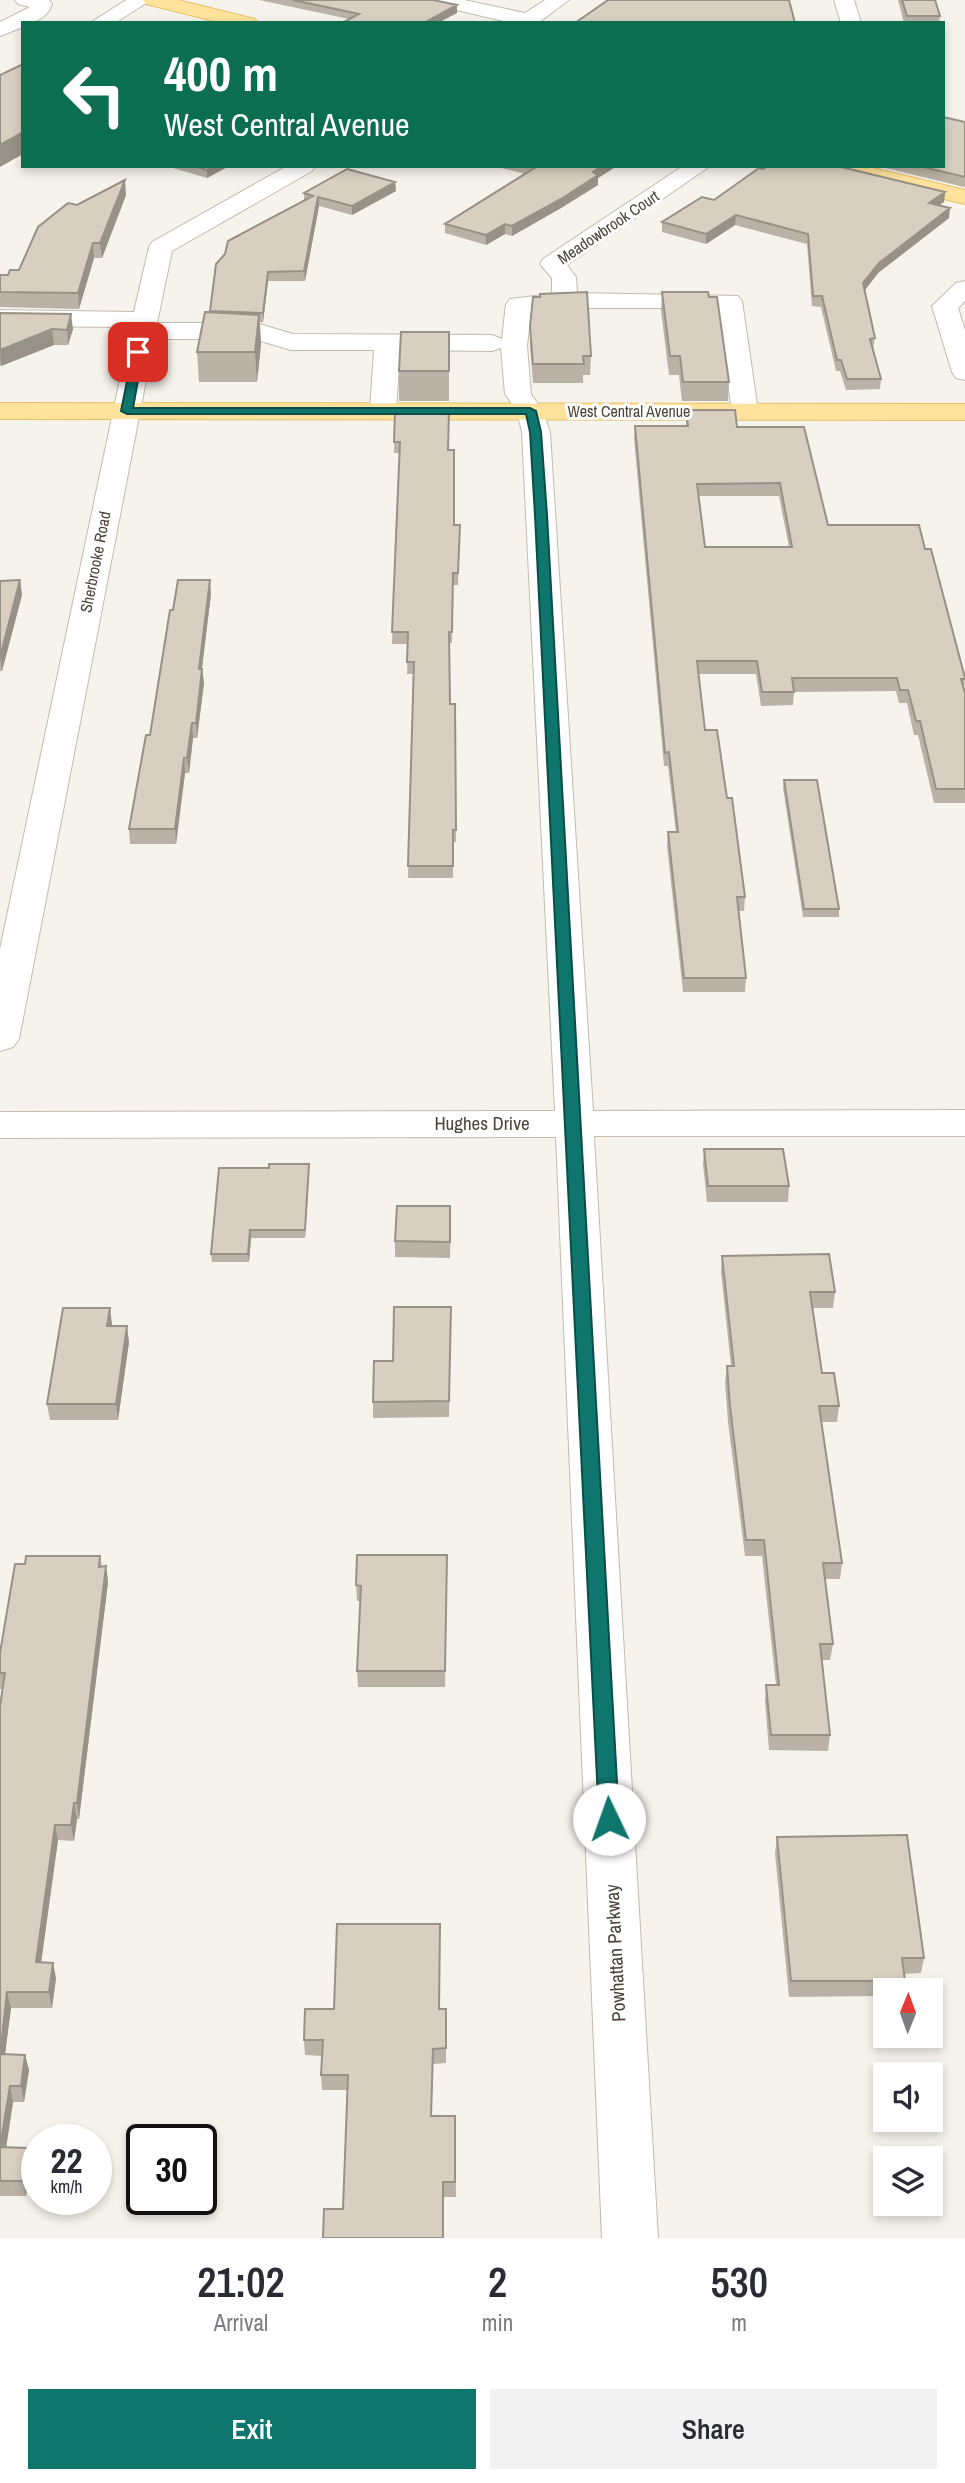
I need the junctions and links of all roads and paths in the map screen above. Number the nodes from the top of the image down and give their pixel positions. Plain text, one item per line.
1 (141, 0) edge
2 (153, 0) edge
3 (437, 0) edge
4 (559, 0) edge
5 (844, 0) edge
6 (26, 8) edge
7 (0, 10) edge
8 (219, 20) edge
9 (50, 21) edge
10 (104, 21) edge
11 (521, 21) edge
12 (527, 21) edge
13 (850, 21) edge
14 (0, 30) edge
15 (300, 168) edge
16 (696, 168) edge
17 (843, 168) edge
18 (965, 197) edge
19 (965, 288) edge
20 (565, 300) junction
21 (0, 318) edge
22 (144, 326) junction
23 (387, 342) junction
24 (492, 343) dead end
25 (965, 372) edge
26 (0, 411) edge
27 (127, 411) junction
28 (383, 411) junction
29 (530, 411) junction
30 (745, 411) junction
31 (965, 412) edge
32 (0, 1039) edge
33 (574, 1122) junction
34 (965, 1123) edge
35 (0, 1125) edge
36 (630, 2238) edge

1 - 10 street
2 - 8 main road
3 - 11 street
4 - 12 street
5 - 13 street
6 - 7 street
6 - 9 street
6 - 14 street
15 - 22 street, Sherbrooke Road
16 - 20 street, Meadowbrook Court
17 - 18 main road
19 - 25 street
20 - 29 street, Powhattan Parkway
20 - 30 street
21 - 22 street
22 - 23 street
22 - 27 street, Sherbrooke Road
23 - 24 street
23 - 28 street
26 - 27 main road, West Central Avenue
27 - 28 main road, West Central Avenue
27 - 32 street, Sherbrooke Road
28 - 29 main road, West Central Avenue
29 - 30 main road, West Central Avenue
29 - 33 street, Powhattan Parkway
30 - 31 main road, West Central Avenue
33 - 34 street, Hughes Drive
33 - 35 street, Hughes Drive
33 - 36 street, Powhattan Parkway

